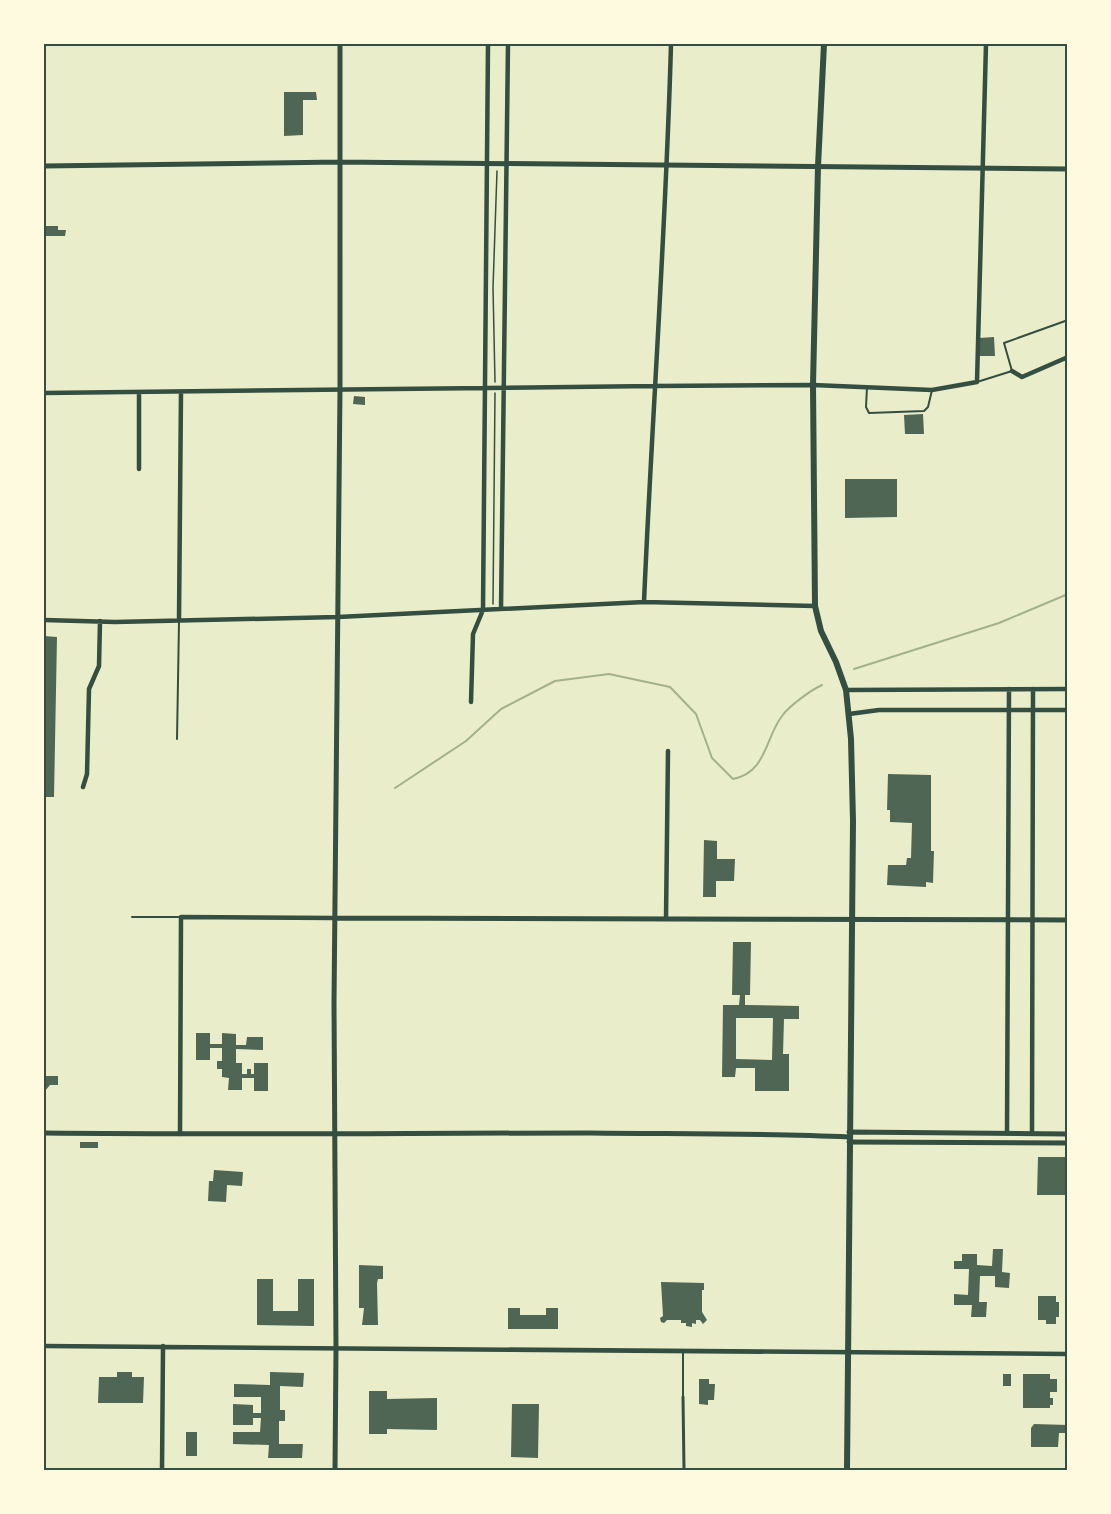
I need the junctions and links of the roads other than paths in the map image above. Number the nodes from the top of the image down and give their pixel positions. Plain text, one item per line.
1 (340, 44) edge
2 (488, 44) edge
3 (508, 44) edge
4 (671, 44) edge
5 (824, 44) edge
6 (986, 44) edge
7 (339, 162) junction
8 (487, 164) junction
9 (507, 165) junction
10 (44, 166) edge
11 (667, 166) junction
12 (818, 166) junction
13 (982, 168) junction
14 (1068, 169) edge
15 (1068, 320) edge
16 (1068, 357) edge
17 (1011, 371) junction
18 (977, 382) junction
19 (813, 385) junction
20 (654, 386) junction
21 (867, 387) junction
22 (485, 388) junction
23 (504, 388) junction
24 (340, 389) junction
25 (932, 390) junction
26 (139, 392) junction
27 (181, 392) junction
28 (44, 393) edge
29 (140, 469) dead end
30 (644, 602) junction
31 (815, 606) junction
32 (501, 609) junction
33 (483, 610) junction
34 (338, 617) junction
35 (179, 619) junction
36 (44, 620) edge
37 (100, 621) junction
38 (1009, 689) junction
39 (1033, 689) junction
40 (1068, 689) edge
41 (846, 690) junction
42 (471, 702) dead end
43 (1009, 710) junction
44 (1033, 710) junction
45 (1068, 710) edge
46 (849, 714) junction
47 (177, 739) dead end
48 (668, 751) dead end
49 (83, 787) dead end
50 (132, 917) dead end
51 (181, 917) junction
52 (335, 918) junction
53 (666, 919) junction
54 (851, 919) junction
55 (1008, 920) junction
56 (1033, 920) junction
57 (1068, 920) edge
58 (336, 1132) junction
59 (44, 1133) edge
60 (1008, 1133) junction
61 (1032, 1133) junction
62 (180, 1134) junction
63 (1068, 1134) edge
64 (849, 1137) junction
65 (1068, 1143) edge
66 (44, 1346) edge
67 (163, 1346) junction
68 (336, 1348) junction
69 (683, 1351) junction
70 (848, 1353) junction
71 (1068, 1354) edge
72 (683, 1396) joint
73 (162, 1470) edge
74 (335, 1470) edge
75 (684, 1470) edge
76 (847, 1470) edge

1 - 7 street
2 - 8 street
3 - 9 street
4 - 11 street
5 - 12 main road
6 - 13 street
7 - 8 street
7 - 10 street
7 - 24 street
8 - 9 street
8 - 22 street
9 - 11 street
9 - 23 street
11 - 12 street
11 - 20 street
12 - 13 street
12 - 19 main road
13 - 14 street
13 - 18 street
15 - 17 lane
16 - 17 street
17 - 18 lane
18 - 25 street
19 - 20 street
19 - 21 street
19 - 31 main road
20 - 23 street
20 - 30 street
21 - 25 street
21 - 25 lane
22 - 23 street
22 - 24 street
22 - 33 street
23 - 32 street
24 - 27 street
24 - 34 street
26 - 27 street
26 - 28 street
26 - 29 street
27 - 35 street
30 - 31 street
30 - 32 street
31 - 41 main road
32 - 33 street
33 - 34 street
33 - 42 street
34 - 35 street
34 - 52 street
35 - 37 street
35 - 47 lane
36 - 37 street
37 - 49 street
38 - 39 street
38 - 41 street
38 - 43 street
39 - 40 street
39 - 44 street
41 - 46 main road
43 - 44 street
43 - 46 street
43 - 55 street
44 - 45 street
44 - 56 street
46 - 54 main road
48 - 53 street
50 - 51 lane
51 - 52 street
51 - 62 street
52 - 53 street
52 - 58 street
53 - 54 street
54 - 55 street
54 - 64 main road
55 - 56 street
55 - 60 street
56 - 57 street
56 - 61 street
58 - 62 street
58 - 64 street
58 - 68 street
59 - 62 street
60 - 61 street
60 - 64 street
61 - 63 street
64 - 65 street
64 - 70 main road
66 - 67 street
67 - 68 street
67 - 73 street
68 - 69 street
68 - 74 street
69 - 70 street
69 - 72 lane
70 - 71 street
70 - 76 main road
72 - 75 street

